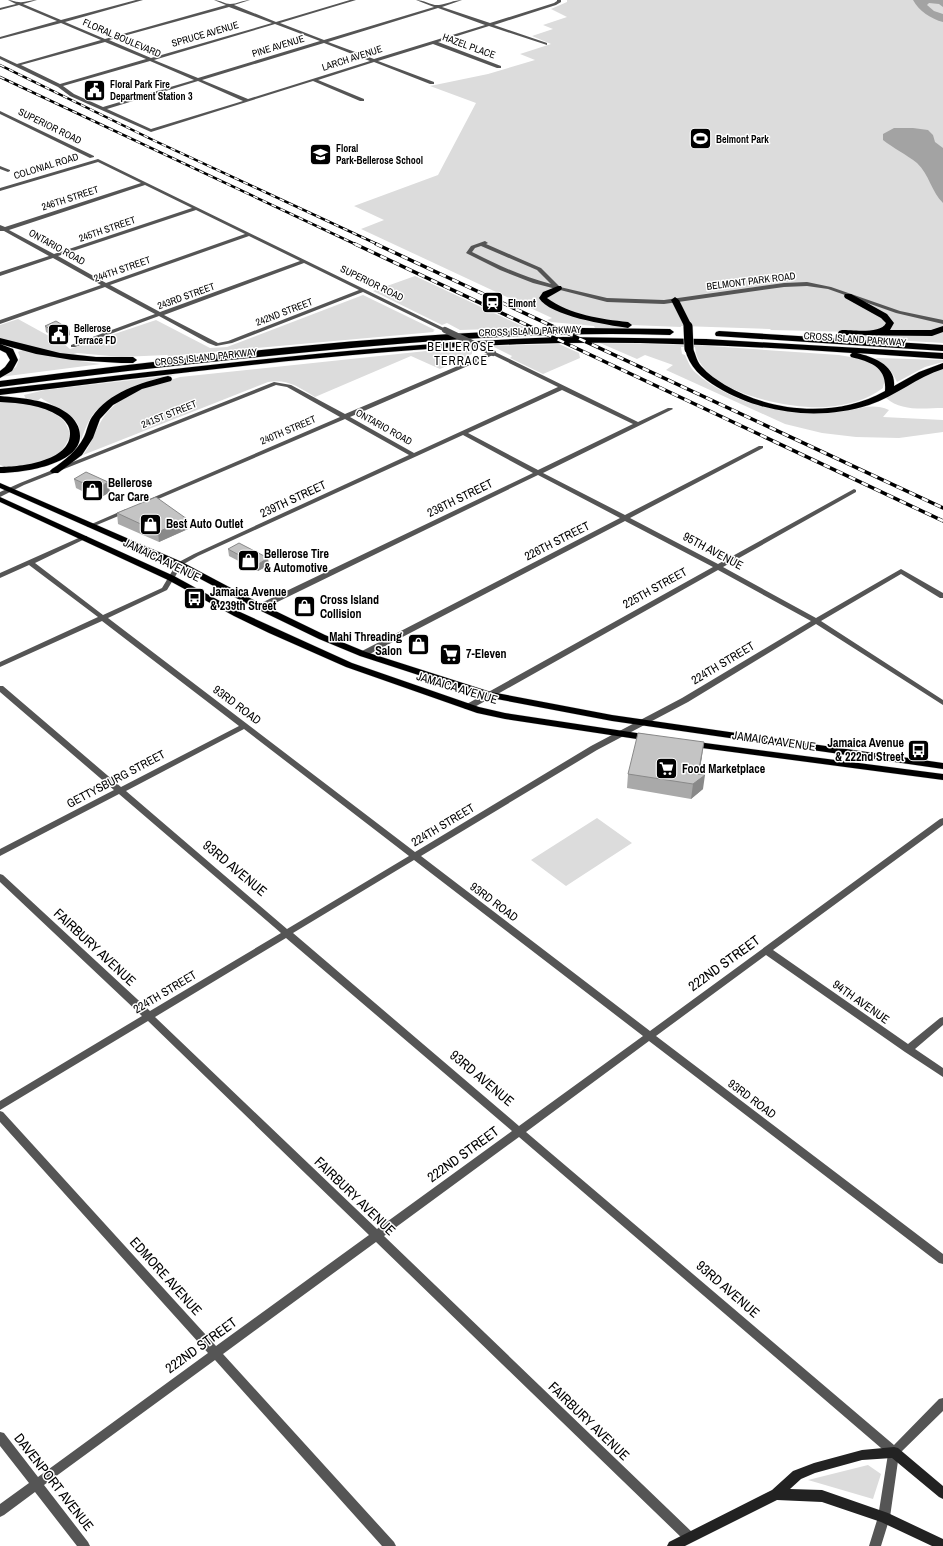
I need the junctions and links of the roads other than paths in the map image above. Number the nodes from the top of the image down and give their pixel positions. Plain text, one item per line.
1 (10, 0) edge
2 (35, 0) edge
3 (141, 0) edge
4 (216, 0) edge
5 (248, 0) edge
6 (354, 0) edge
7 (418, 0) edge
8 (460, 0) edge
9 (559, 1) edge
10 (20, 4) junction
11 (230, 5) junction
12 (437, 7) junction
13 (0, 9) edge
14 (61, 22) junction
15 (276, 23) junction
16 (489, 25) junction
17 (0, 38) edge
18 (105, 40) junction
19 (324, 41) junction
20 (433, 42) junction
21 (546, 44) dead end
22 (0, 57) edge
23 (150, 60) junction
24 (375, 61) junction
25 (17, 65) junction
26 (499, 67) dead end
27 (198, 80) junction
28 (314, 80) junction
29 (432, 83) dead end
30 (60, 86) junction
31 (362, 100) dead end
32 (248, 101) junction
33 (102, 109) junction
34 (0, 112) edge
35 (92, 157) dead end
36 (98, 160) joint
37 (0, 167) edge
38 (8, 171) dead end
39 (146, 183) junction
40 (0, 190) edge
41 (196, 208) junction
42 (1, 229) edge
43 (250, 234) junction
44 (53, 256) junction
45 (305, 261) junction
46 (542, 271) junction
47 (0, 274) edge
48 (520, 277) junction
49 (105, 285) junction
50 (558, 288) junction
51 (364, 290) junction
52 (848, 296) junction
53 (675, 300) junction
54 (160, 315) junction
55 (0, 322) edge
56 (943, 322) edge
57 (943, 329) edge
58 (680, 333) junction
59 (871, 333) junction
60 (721, 334) junction
61 (0, 341) edge
62 (210, 342) joint
63 (0, 346) edge
64 (73, 346) dead end
65 (797, 347) junction
66 (943, 348) edge
67 (493, 353) junction
68 (252, 354) junction
69 (943, 356) edge
70 (282, 360) junction
71 (943, 366) edge
72 (0, 375) edge
73 (0, 384) edge
74 (563, 387) junction
75 (889, 391) junction
76 (0, 392) edge
77 (0, 399) edge
78 (670, 409) dead end
79 (344, 417) junction
80 (637, 424) junction
81 (463, 433) junction
82 (761, 447) dead end
83 (414, 455) junction
84 (0, 470) edge
85 (55, 471) junction
86 (538, 472) junction
87 (0, 485) edge
88 (11, 490) junction
89 (854, 491) dead end
90 (0, 496) edge
91 (0, 499) edge
92 (139, 506) edge
93 (132, 508) edge
94 (624, 518) junction
95 (90, 526) junction
96 (85, 537) junction
97 (31, 563) junction
98 (179, 564) junction
99 (718, 567) junction
100 (0, 576) edge
101 (171, 578) junction
102 (943, 596) edge
103 (260, 607) junction
104 (103, 618) junction
105 (816, 621) junction
106 (363, 654) junction
107 (0, 665) edge
108 (0, 688) edge
109 (489, 695) junction
110 (943, 703) edge
111 (468, 707) junction
112 (644, 722) junction
113 (244, 726) junction
114 (620, 734) junction
115 (662, 740) edge
116 (677, 742) edge
117 (943, 766) edge
118 (943, 777) edge
119 (120, 790) junction
120 (943, 821) edge
121 (0, 853) edge
122 (415, 856) junction
123 (0, 877) edge
124 (288, 933) junction
125 (766, 950) junction
126 (149, 1016) junction
127 (943, 1020) edge
128 (649, 1036) junction
129 (908, 1049) junction
130 (943, 1073) edge
131 (0, 1106) edge
132 (0, 1116) edge
133 (520, 1131) junction
134 (377, 1236) junction
135 (943, 1260) edge
136 (216, 1354) junction
137 (943, 1403) edge
138 (0, 1437) edge
139 (894, 1452) junction
140 (36, 1484) junction
141 (943, 1493) edge
142 (776, 1494) junction
143 (0, 1511) edge
144 (884, 1516) junction
145 (689, 1537) junction
146 (943, 1545) edge
147 (84, 1546) edge
148 (390, 1546) edge
149 (673, 1546) edge
150 (875, 1546) edge

1 - 10 street, FLORAL BOULEVARD
2 - 10 street
3 - 14 street
4 - 11 street
5 - 11 street
6 - 15 street, SPRUCE AVENUE
7 - 12 street
8 - 12 street, PINE AVENUE
9 - 16 street, LARCH AVENUE
10 - 13 street
10 - 14 street, FLORAL BOULEVARD
11 - 15 street
11 - 18 street
12 - 16 street
12 - 19 street, PINE AVENUE
14 - 17 street
14 - 18 street, FLORAL BOULEVARD
15 - 19 street
15 - 23 street, SPRUCE AVENUE
16 - 20 street, LARCH AVENUE
16 - 21 street
18 - 23 street, FLORAL BOULEVARD
18 - 25 street
19 - 24 street
19 - 27 street, PINE AVENUE
20 - 24 street, LARCH AVENUE
20 - 26 street, HAZEL PLACE
22 - 25 street
23 - 27 street, FLORAL BOULEVARD
23 - 30 street, SPRUCE AVENUE
24 - 28 street, LARCH AVENUE
24 - 29 street
25 - 30 street
27 - 32 street, FLORAL BOULEVARD
27 - 33 street, PINE AVENUE
28 - 31 street
28 - 32 street, LARCH AVENUE
30 - 33 street
32 - 33 street, LARCH AVENUE
34 - 35 street, SUPERIOR ROAD
36 - 39 street, SUPERIOR ROAD
36 - 40 street, COLONIAL ROAD
37 - 38 street
39 - 41 street, SUPERIOR ROAD
39 - 42 street, 246TH STREET
41 - 43 street, SUPERIOR ROAD
41 - 44 street, 245TH STREET
42 - 44 street, ONTARIO ROAD
43 - 45 street, SUPERIOR ROAD
43 - 49 street, 244TH STREET
44 - 47 street, 245TH STREET
44 - 49 street, ONTARIO ROAD
45 - 51 street, SUPERIOR ROAD
45 - 54 street, 243RD STREET
46 - 48 street
46 - 48 street, BELMONT PARK ROAD
46 - 50 street, BELMONT PARK ROAD
48 - 50 street, BELMONT PARK ROAD
49 - 54 street, ONTARIO ROAD
49 - 55 street, 244TH STREET
50 - 53 street, BELMONT PARK ROAD
50 - 58 highway
51 - 62 street, 242ND STREET
51 - 67 street, SUPERIOR ROAD, bridge
52 - 53 street, BELMONT PARK ROAD
52 - 56 street, BELMONT PARK ROAD
52 - 59 highway
53 - 75 highway, bridge
54 - 62 street, ONTARIO ROAD
54 - 64 street, 243RD STREET
57 - 59 highway
58 - 60 highway, CROSS ISLAND PARKWAY
58 - 68 highway, CROSS ISLAND PARKWAY
59 - 60 highway
60 - 66 highway, CROSS ISLAND PARKWAY
61 - 68 highway
63 - 72 highway
65 - 69 highway, CROSS ISLAND PARKWAY
65 - 70 highway, CROSS ISLAND PARKWAY
65 - 75 highway
67 - 74 street, SUPERIOR ROAD
67 - 79 street, 240TH STREET
68 - 73 highway, CROSS ISLAND PARKWAY
70 - 76 highway, CROSS ISLAND PARKWAY
70 - 85 highway
71 - 75 highway
74 - 80 street, SUPERIOR ROAD
74 - 81 street, 239TH STREET
77 - 84 highway
78 - 80 street, 238TH STREET
79 - 83 street, ONTARIO ROAD
79 - 85 street, 241ST STREET
79 - 92 street, 240TH STREET
80 - 86 street, 238TH STREET
81 - 83 street, 239TH STREET
81 - 86 street, 95TH AVENUE
82 - 94 street, 226TH STREET
83 - 98 street, 239TH STREET
85 - 88 street, 241ST STREET
86 - 94 street, 95TH AVENUE
86 - 103 street, 238TH STREET
87 - 88 main road, JAMAICA AVENUE
88 - 90 street, 241ST STREET
88 - 95 main road, JAMAICA AVENUE
89 - 99 street, 225TH STREET
91 - 96 main road, JAMAICA AVENUE
93 - 95 street
94 - 99 street, 95TH AVENUE
94 - 106 street, 226TH STREET
95 - 98 main road, JAMAICA AVENUE
96 - 97 street
96 - 101 main road, JAMAICA AVENUE
97 - 100 street
97 - 104 street, 93RD ROAD
98 - 101 street
98 - 103 main road, JAMAICA AVENUE
99 - 105 street, 95TH AVENUE
99 - 109 street, 225TH STREET
101 - 104 street
101 - 111 main road, JAMAICA AVENUE
102 - 105 street, 224TH STREET
103 - 106 main road, JAMAICA AVENUE
104 - 107 street
104 - 113 street, 93RD ROAD
105 - 110 street, 95TH AVENUE
105 - 112 street, 224TH STREET
106 - 109 main road, JAMAICA AVENUE
108 - 119 street, 93RD AVENUE
109 - 111 street, 225TH STREET
109 - 112 main road, JAMAICA AVENUE
111 - 114 main road, JAMAICA AVENUE
112 - 114 street, 224TH STREET
112 - 117 main road, JAMAICA AVENUE
113 - 119 street, GETTYSBURG STREET
113 - 122 street, 93RD ROAD
114 - 115 main road, JAMAICA AVENUE
114 - 122 street, 224TH STREET
116 - 118 main road, JAMAICA AVENUE
119 - 121 street, GETTYSBURG STREET
119 - 124 street, 93RD AVENUE
120 - 125 street, 222ND STREET
122 - 124 street, 224TH STREET
122 - 128 street, 93RD ROAD
123 - 126 street, FAIRBURY AVENUE
124 - 126 street, 224TH STREET
124 - 133 street, 93RD AVENUE
125 - 128 street, 222ND STREET
125 - 129 street, 94TH AVENUE
126 - 131 street, 224TH STREET
126 - 134 street, FAIRBURY AVENUE
127 - 129 street
128 - 133 street, 222ND STREET
128 - 135 street, 93RD ROAD
129 - 130 street, 94TH AVENUE
132 - 136 street, EDMORE AVENUE
133 - 134 street, 222ND STREET
133 - 139 street, 93RD AVENUE
134 - 136 street, 222ND STREET
134 - 145 street, FAIRBURY AVENUE
136 - 140 street, 222ND STREET
136 - 148 street, EDMORE AVENUE
137 - 139 street
138 - 140 street, DAVENPORT AVENUE
139 - 141 main road, 93RD AVENUE
139 - 142 main road
139 - 144 street
140 - 143 street, 222ND STREET
140 - 147 street, DAVENPORT AVENUE
142 - 144 main road
142 - 145 main road
144 - 146 main road
144 - 150 street
145 - 149 main road

